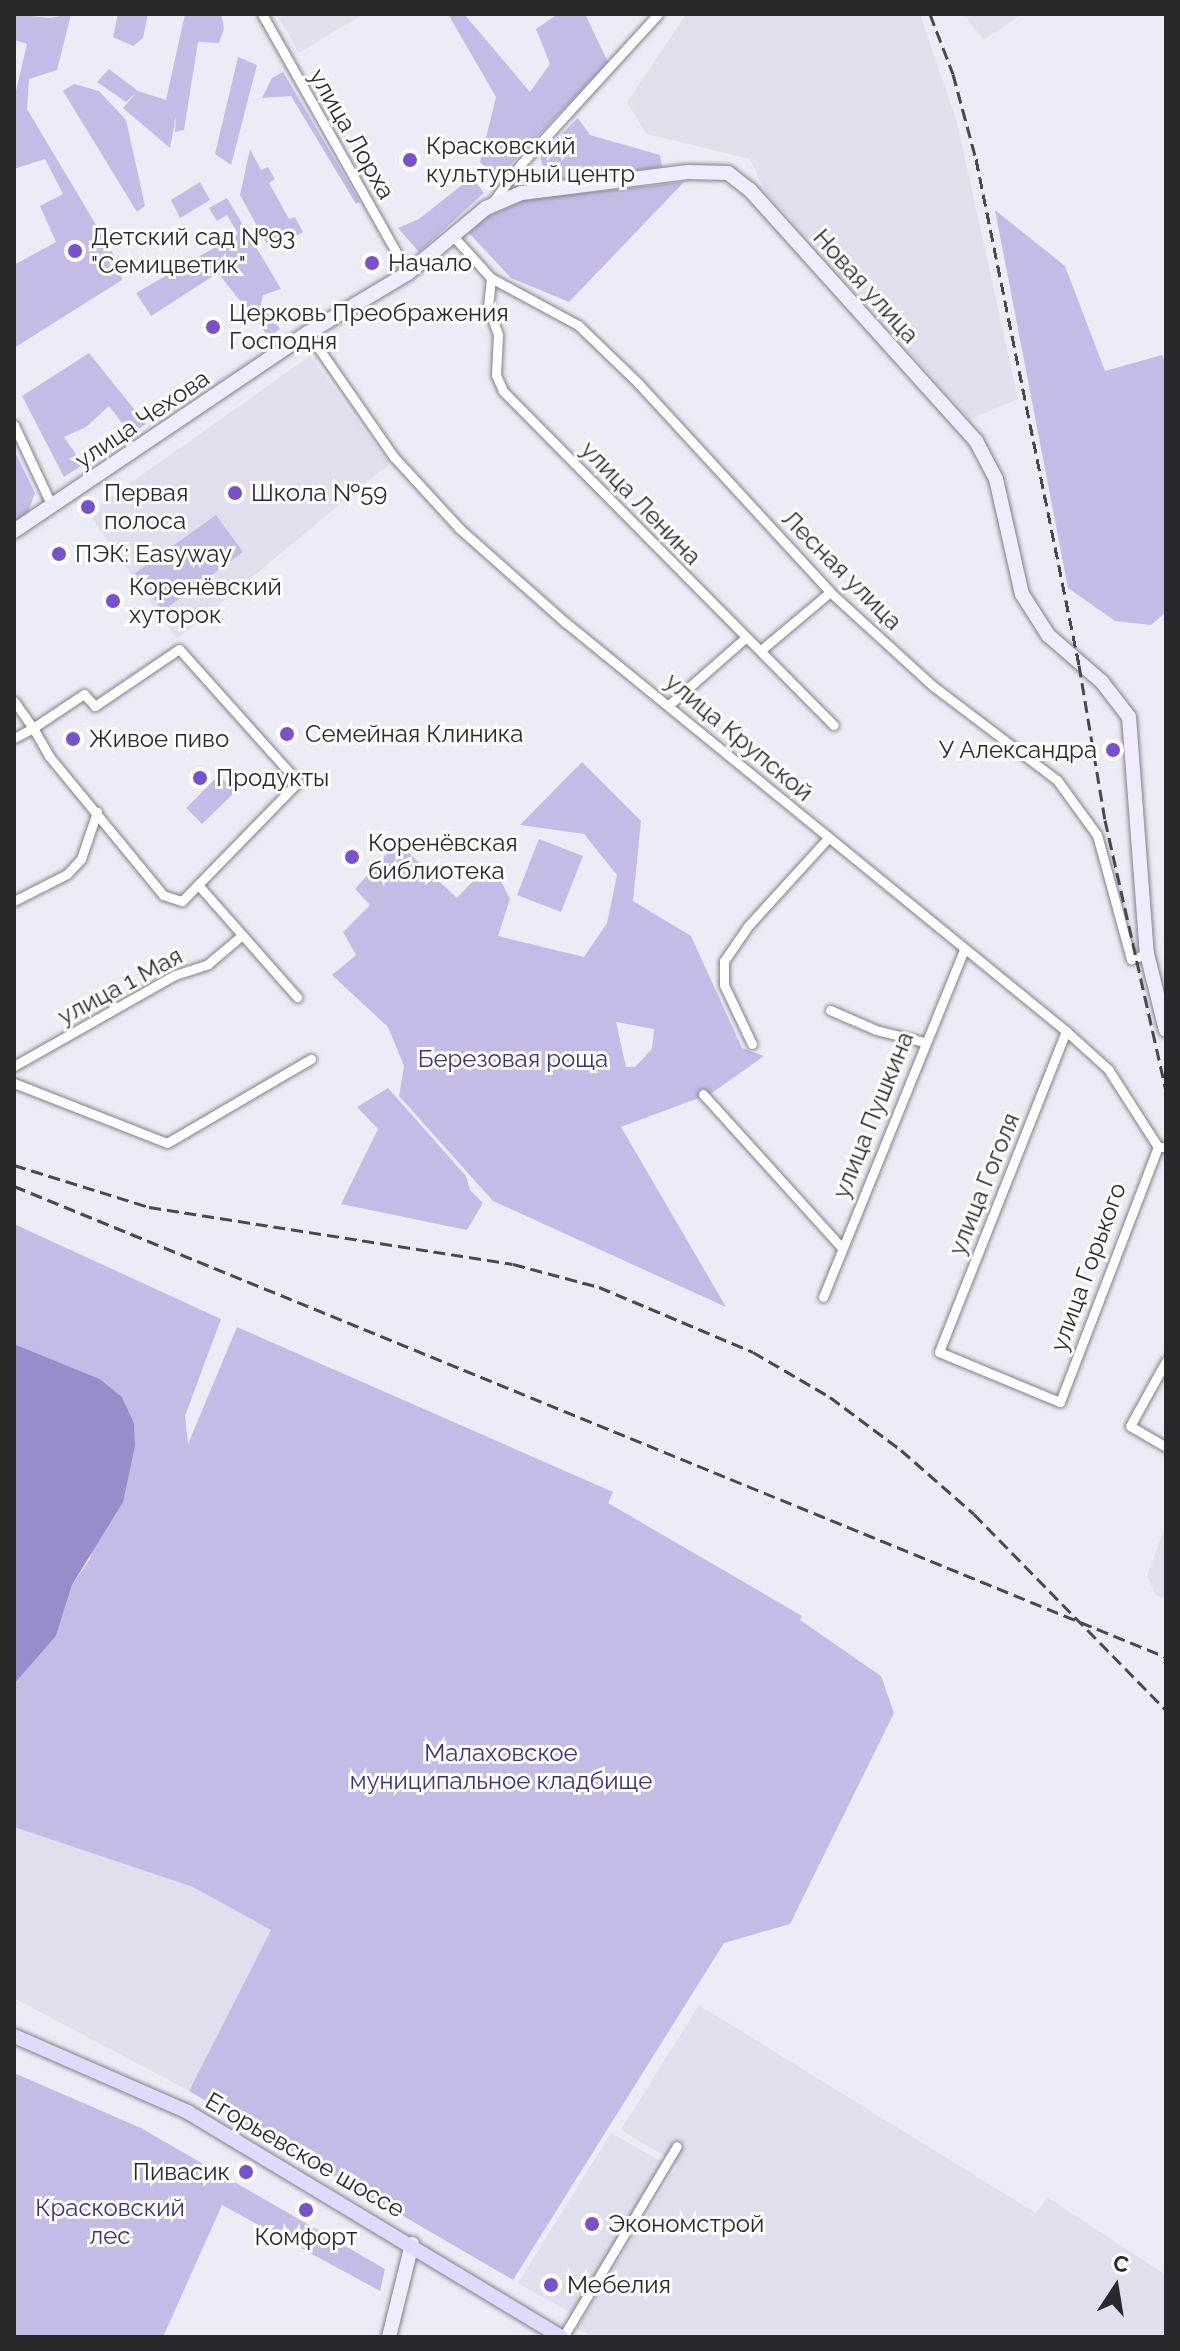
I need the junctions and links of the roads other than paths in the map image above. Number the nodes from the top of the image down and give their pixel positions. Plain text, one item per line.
1 (262, 14) edge
2 (658, 14) edge
3 (515, 177) junction
4 (522, 193) junction
5 (486, 208) junction
6 (453, 236) junction
7 (408, 273) junction
8 (491, 278) junction
9 (308, 333) junction
10 (14, 425) edge
11 (52, 506) junction
12 (14, 531) edge
13 (830, 592) junction
14 (744, 639) junction
15 (761, 650) junction
16 (14, 701) edge
17 (670, 704) junction
18 (833, 725) dead end
19 (33, 728) junction
20 (14, 738) edge
21 (97, 812) junction
22 (828, 838) junction
23 (200, 887) junction
24 (14, 901) edge
25 (241, 936) junction
26 (964, 950) junction
27 (1147, 954) junction
28 (297, 997) dead end
29 (830, 1010) dead end
30 (1166, 1030) edge
31 (1066, 1031) junction
32 (924, 1042) junction
33 (752, 1044) dead end
34 (311, 1059) dead end
35 (14, 1066) edge
36 (14, 1083) edge
37 (703, 1094) dead end
38 (1162, 1147) edge
39 (842, 1248) junction
40 (823, 1297) dead end
41 (1166, 1361) edge
42 (1060, 1402) joint
43 (1166, 1447) edge
44 (14, 2036) edge
45 (677, 2146) dead end
46 (412, 2244) junction
47 (389, 2337) edge
48 (562, 2337) edge

1 - 7 street, улица Лорха
2 - 3 street, Новая улица
3 - 4 street
3 - 5 street, Новая улица
4 - 5 main road, Новая улица
4 - 27 main road, Новая улица
5 - 6 main road, Новая улица
6 - 7 main road, улица Чехова
6 - 8 street, Лесная улица
7 - 9 main road, улица Чехова
8 - 13 street, Лесная улица
8 - 14 street, улица Ленина
9 - 11 main road, улица Чехова
9 - 17 street, улица Крупской
10 - 11 street
11 - 12 main road, улица Чехова
13 - 15 street
13 - 27 street, Лесная улица
14 - 15 street, улица Ленина
14 - 17 street
15 - 18 street, улица Ленина
16 - 19 street
17 - 22 street, улица Крупской
19 - 20 street
19 - 21 street
19 - 23 street
21 - 23 street
21 - 24 street
22 - 26 street, улица Крупской
22 - 33 street
23 - 25 street
25 - 28 street
25 - 35 street, улица 1 Мая
26 - 31 street, улица Крупской
26 - 32 street, улица Пушкина
27 - 30 main road, Новая улица
29 - 32 street
31 - 38 street, улица Крупской
31 - 42 street, улица Гоголя
32 - 39 street, улица Пушкина
34 - 36 street
37 - 39 street
38 - 42 street, улица Горького
39 - 40 street, улица Пушкина
41 - 43 street
44 - 46 main road, Егорьевское шоссе
45 - 48 street
46 - 47 main road
46 - 48 main road, Егорьевское шоссе

